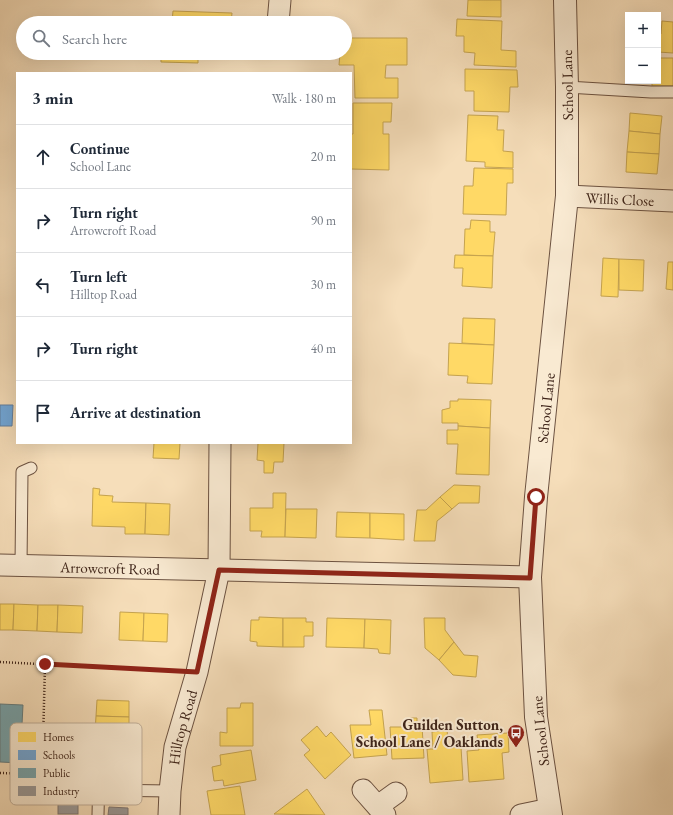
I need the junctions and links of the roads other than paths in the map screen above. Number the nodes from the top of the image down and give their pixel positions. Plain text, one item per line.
1 (280, 0) edge
2 (565, 0) edge
3 (279, 16) edge
4 (568, 87) junction
5 (673, 92) edge
6 (567, 196) junction
7 (673, 201) edge
8 (220, 444) edge
9 (31, 468) dead end
10 (0, 565) edge
11 (21, 566) junction
12 (219, 570) junction
13 (530, 578) junction
14 (363, 790) dead end
15 (142, 791) edge
16 (170, 791) junction
17 (396, 793) dead end
18 (98, 805) edge
19 (381, 811) edge
20 (550, 812) edge
21 (98, 815) edge
22 (170, 815) edge
23 (521, 815) edge

1 - 3 street
2 - 4 street, School Lane
4 - 5 lane
4 - 6 street, School Lane
6 - 7 street, Willis Close
6 - 13 street, School Lane
8 - 12 street
9 - 11 lane
10 - 11 street, Arrowcroft Road
11 - 12 street, Arrowcroft Road
12 - 13 street, Arrowcroft Road
12 - 16 street, Hilltop Road
13 - 20 street, School Lane
14 - 19 street
15 - 16 lane
16 - 22 street, Hilltop Road
17 - 19 street
18 - 21 lane
20 - 23 street

